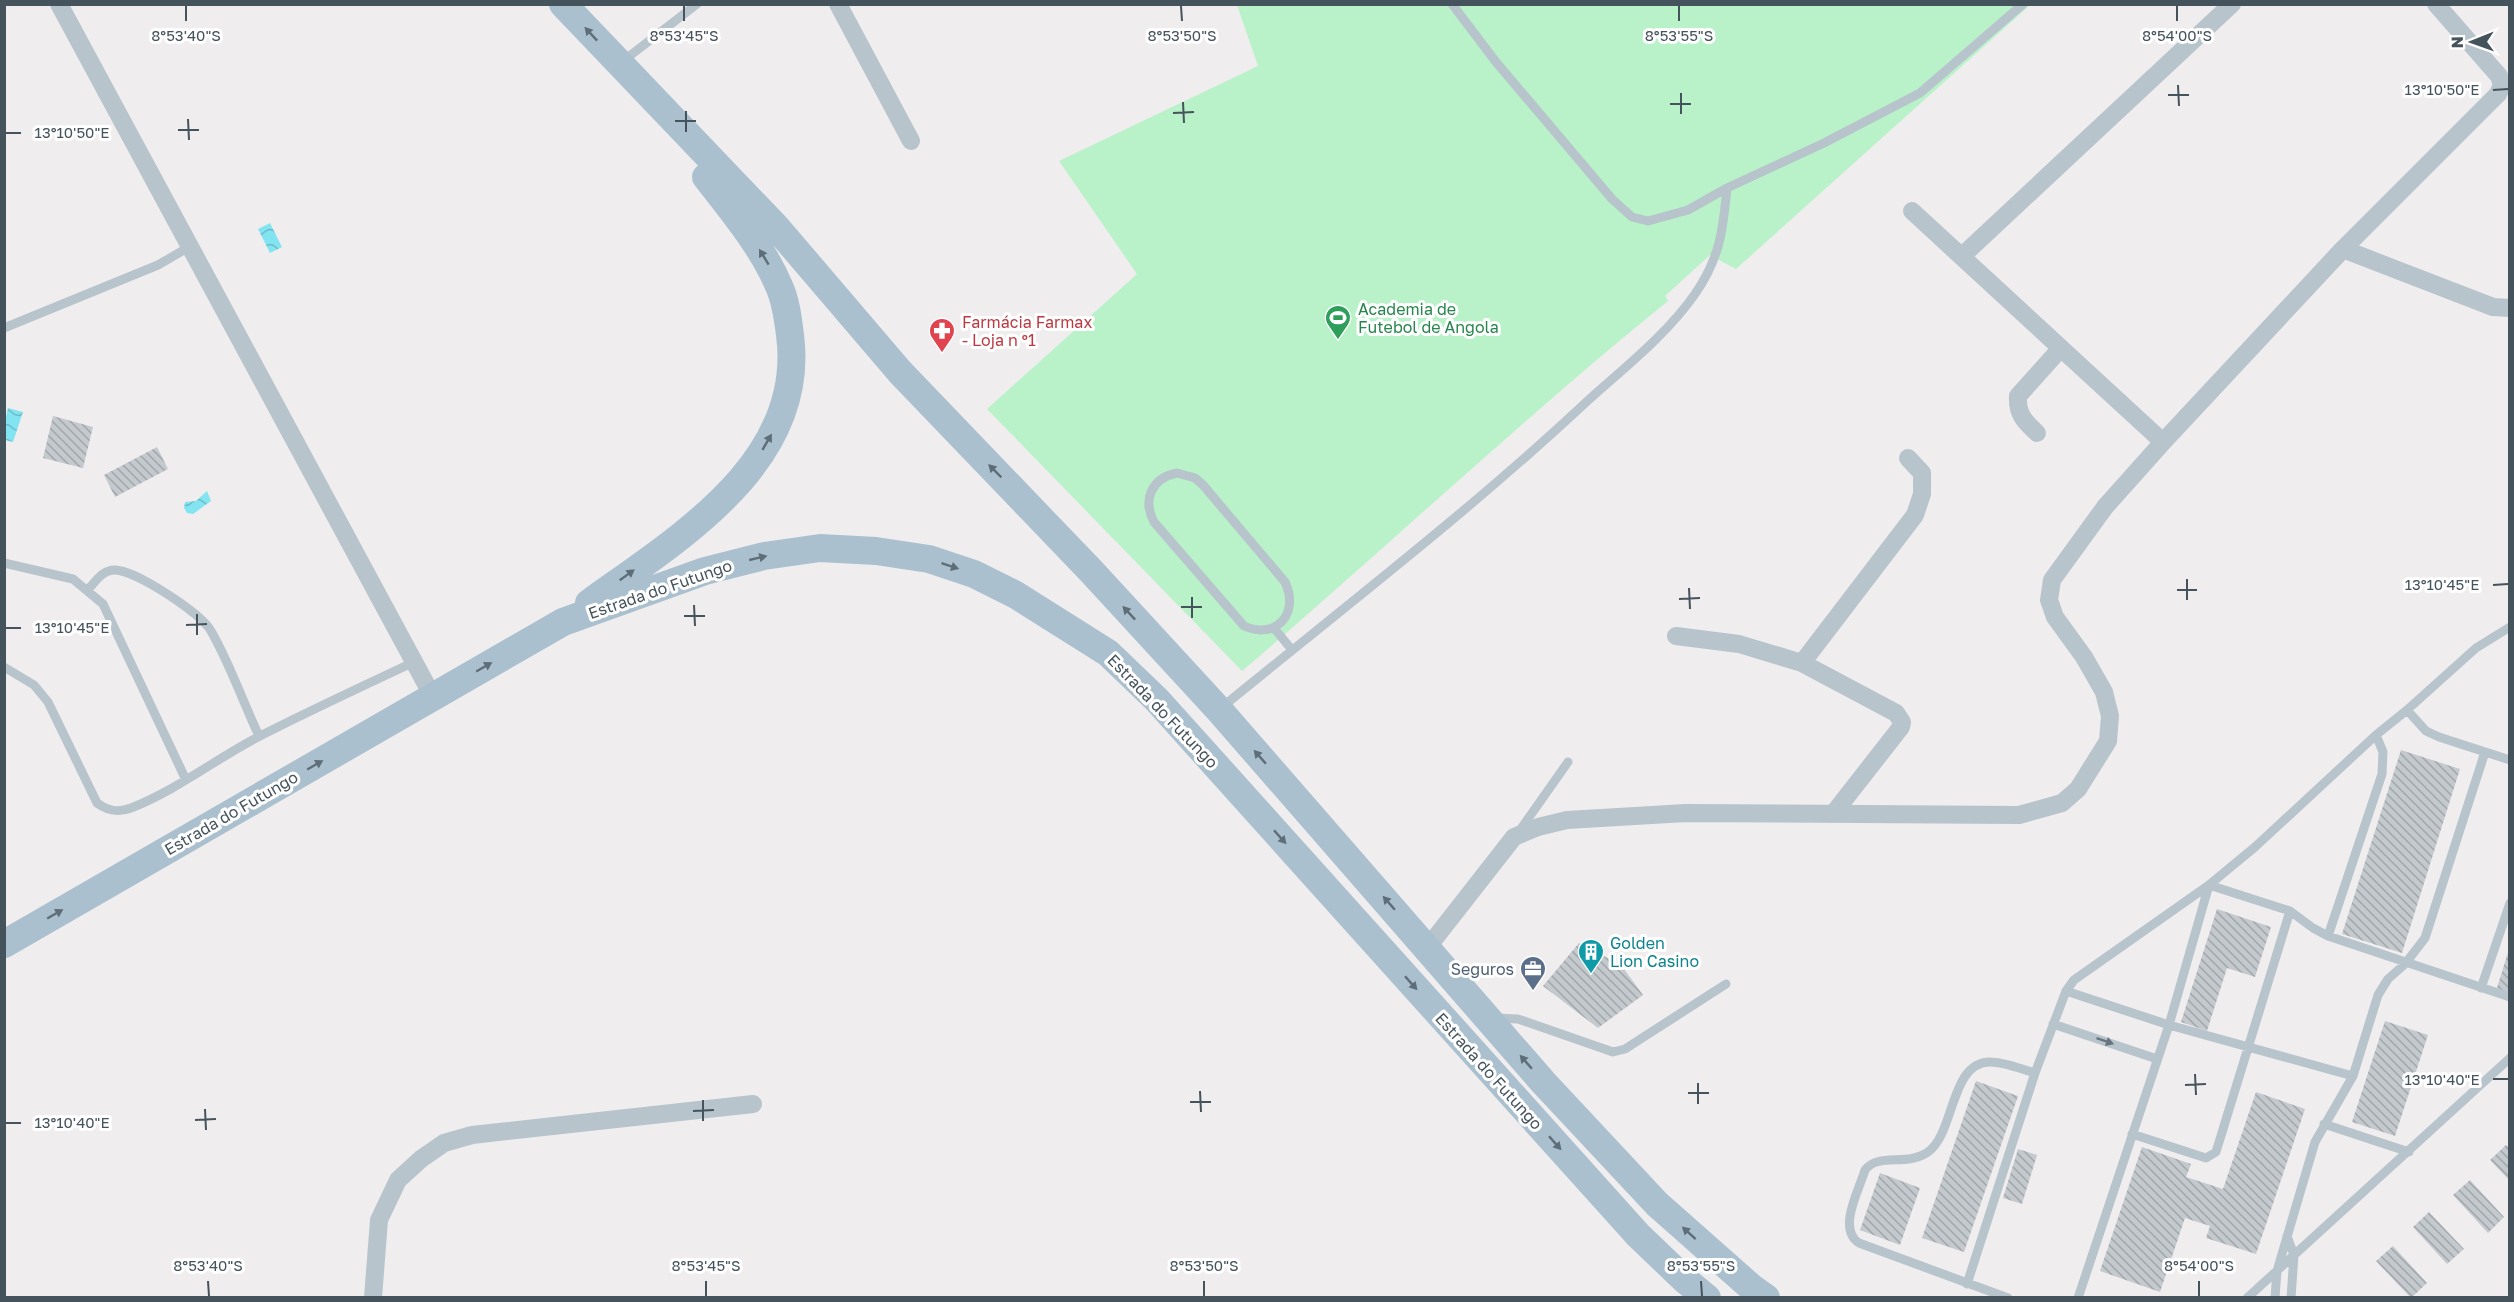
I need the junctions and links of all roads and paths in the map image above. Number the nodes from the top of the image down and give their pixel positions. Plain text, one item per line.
1 (58, 4) edge
2 (563, 4) edge
3 (697, 4) edge
4 (838, 4) edge
5 (1452, 4) edge
6 (2023, 4) edge
7 (2232, 4) edge
8 (2436, 4) edge
9 (618, 64) junction
10 (911, 141) dead end
11 (1727, 188) junction
12 (1912, 211) dead end
13 (189, 247) junction
14 (2343, 249) junction
15 (1962, 256) junction
16 (2510, 308) edge
17 (4, 328) edge
18 (2061, 348) junction
19 (2037, 433) dead end
20 (2163, 442) junction
21 (1908, 458) dead end
22 (4, 563) edge
23 (87, 591) junction
24 (563, 622) junction
25 (2510, 627) edge
26 (1274, 628) junction
27 (1676, 636) dead end
28 (1292, 650) junction
29 (414, 662) junction
30 (1802, 663) junction
31 (4, 668) edge
32 (434, 697) junction
33 (1219, 710) junction
34 (2407, 710) junction
35 (2376, 735) junction
36 (259, 736) junction
37 (2485, 752) junction
38 (2510, 760) edge
39 (1568, 762) dead end
40 (186, 780) junction
41 (1833, 814) junction
42 (1514, 837) junction
43 (2209, 885) junction
44 (2510, 903) edge
45 (2290, 911) junction
46 (2328, 936) junction
47 (4, 944) edge
48 (1428, 947) junction
49 (2405, 964) junction
50 (1726, 984) dead end
51 (2481, 988) junction
52 (2066, 991) junction
53 (2510, 997) edge
54 (1488, 1018) junction
55 (2053, 1024) junction
56 (2169, 1025) junction
57 (2249, 1047) junction
58 (2510, 1058) edge
59 (2157, 1059) junction
60 (2035, 1073) junction
61 (2353, 1076) junction
62 (753, 1104) dead end
63 (2324, 1124) junction
64 (2132, 1134) junction
65 (2409, 1152) junction
66 (2287, 1236) junction
67 (2294, 1255) junction
68 (2277, 1271) junction
69 (1967, 1284) junction
70 (373, 1298) edge
71 (1707, 1298) edge
72 (1766, 1298) edge
73 (2008, 1298) edge
74 (2078, 1298) edge
75 (2247, 1298) edge
76 (2275, 1298) edge
77 (2291, 1298) edge

1 - 13 street
9 -> 2 main road, Estrada do Futungo
3 - 9 lane
4 - 10 street
5 - 11 lane
6 - 11 lane
7 - 15 street
8 - 14 street
24 -> 9 main road
33 -> 9 main road, Estrada do Futungo
11 - 28 lane
12 - 15 street
13 - 17 lane
13 - 29 street
14 - 16 street
14 - 20 street
15 - 18 street
18 - 19 street
18 - 20 street
20 - 41 street
21 - 30 street
22 - 23 lane
23 - 36 lane
23 - 40 lane
32 -> 24 main road, Estrada do Futungo
24 -> 71 main road, Estrada do Futungo
25 - 34 lane
26 - 26 lane
26 - 28 lane
27 - 30 street
28 - 33 lane
29 - 32 street
29 - 36 lane
30 - 41 street
31 - 40 lane
47 -> 32 main road, Estrada do Futungo
48 -> 33 main road, Estrada do Futungo
34 - 35 lane
34 - 37 lane
35 - 43 lane
35 - 46 lane
36 - 40 lane
37 - 38 lane
37 - 49 lane
39 - 42 lane
41 - 42 street
42 - 48 street
43 - 45 lane
43 - 52 lane
43 - 56 lane
44 - 51 lane
45 - 46 lane
45 - 57 lane
46 - 49 lane
48 - 54 main road, Estrada do Futungo
49 - 51 lane
49 - 61 lane
50 - 54 lane
51 - 53 lane
52 - 55 lane
52 - 56 lane
72 -> 54 main road, Estrada do Futungo
55 -> 59 lane
55 - 60 lane
56 - 57 lane
56 - 59 lane
57 - 61 lane
57 - 64 lane
58 - 65 lane
59 - 64 lane
60 - 69 lane
60 - 69 lane
61 - 63 lane
62 - 70 street
63 - 65 lane
63 - 66 lane
64 - 74 lane
65 - 67 lane
66 - 67 lane
66 - 68 lane
67 - 68 lane
67 - 77 lane
68 - 75 lane
68 - 76 lane
69 - 73 lane

